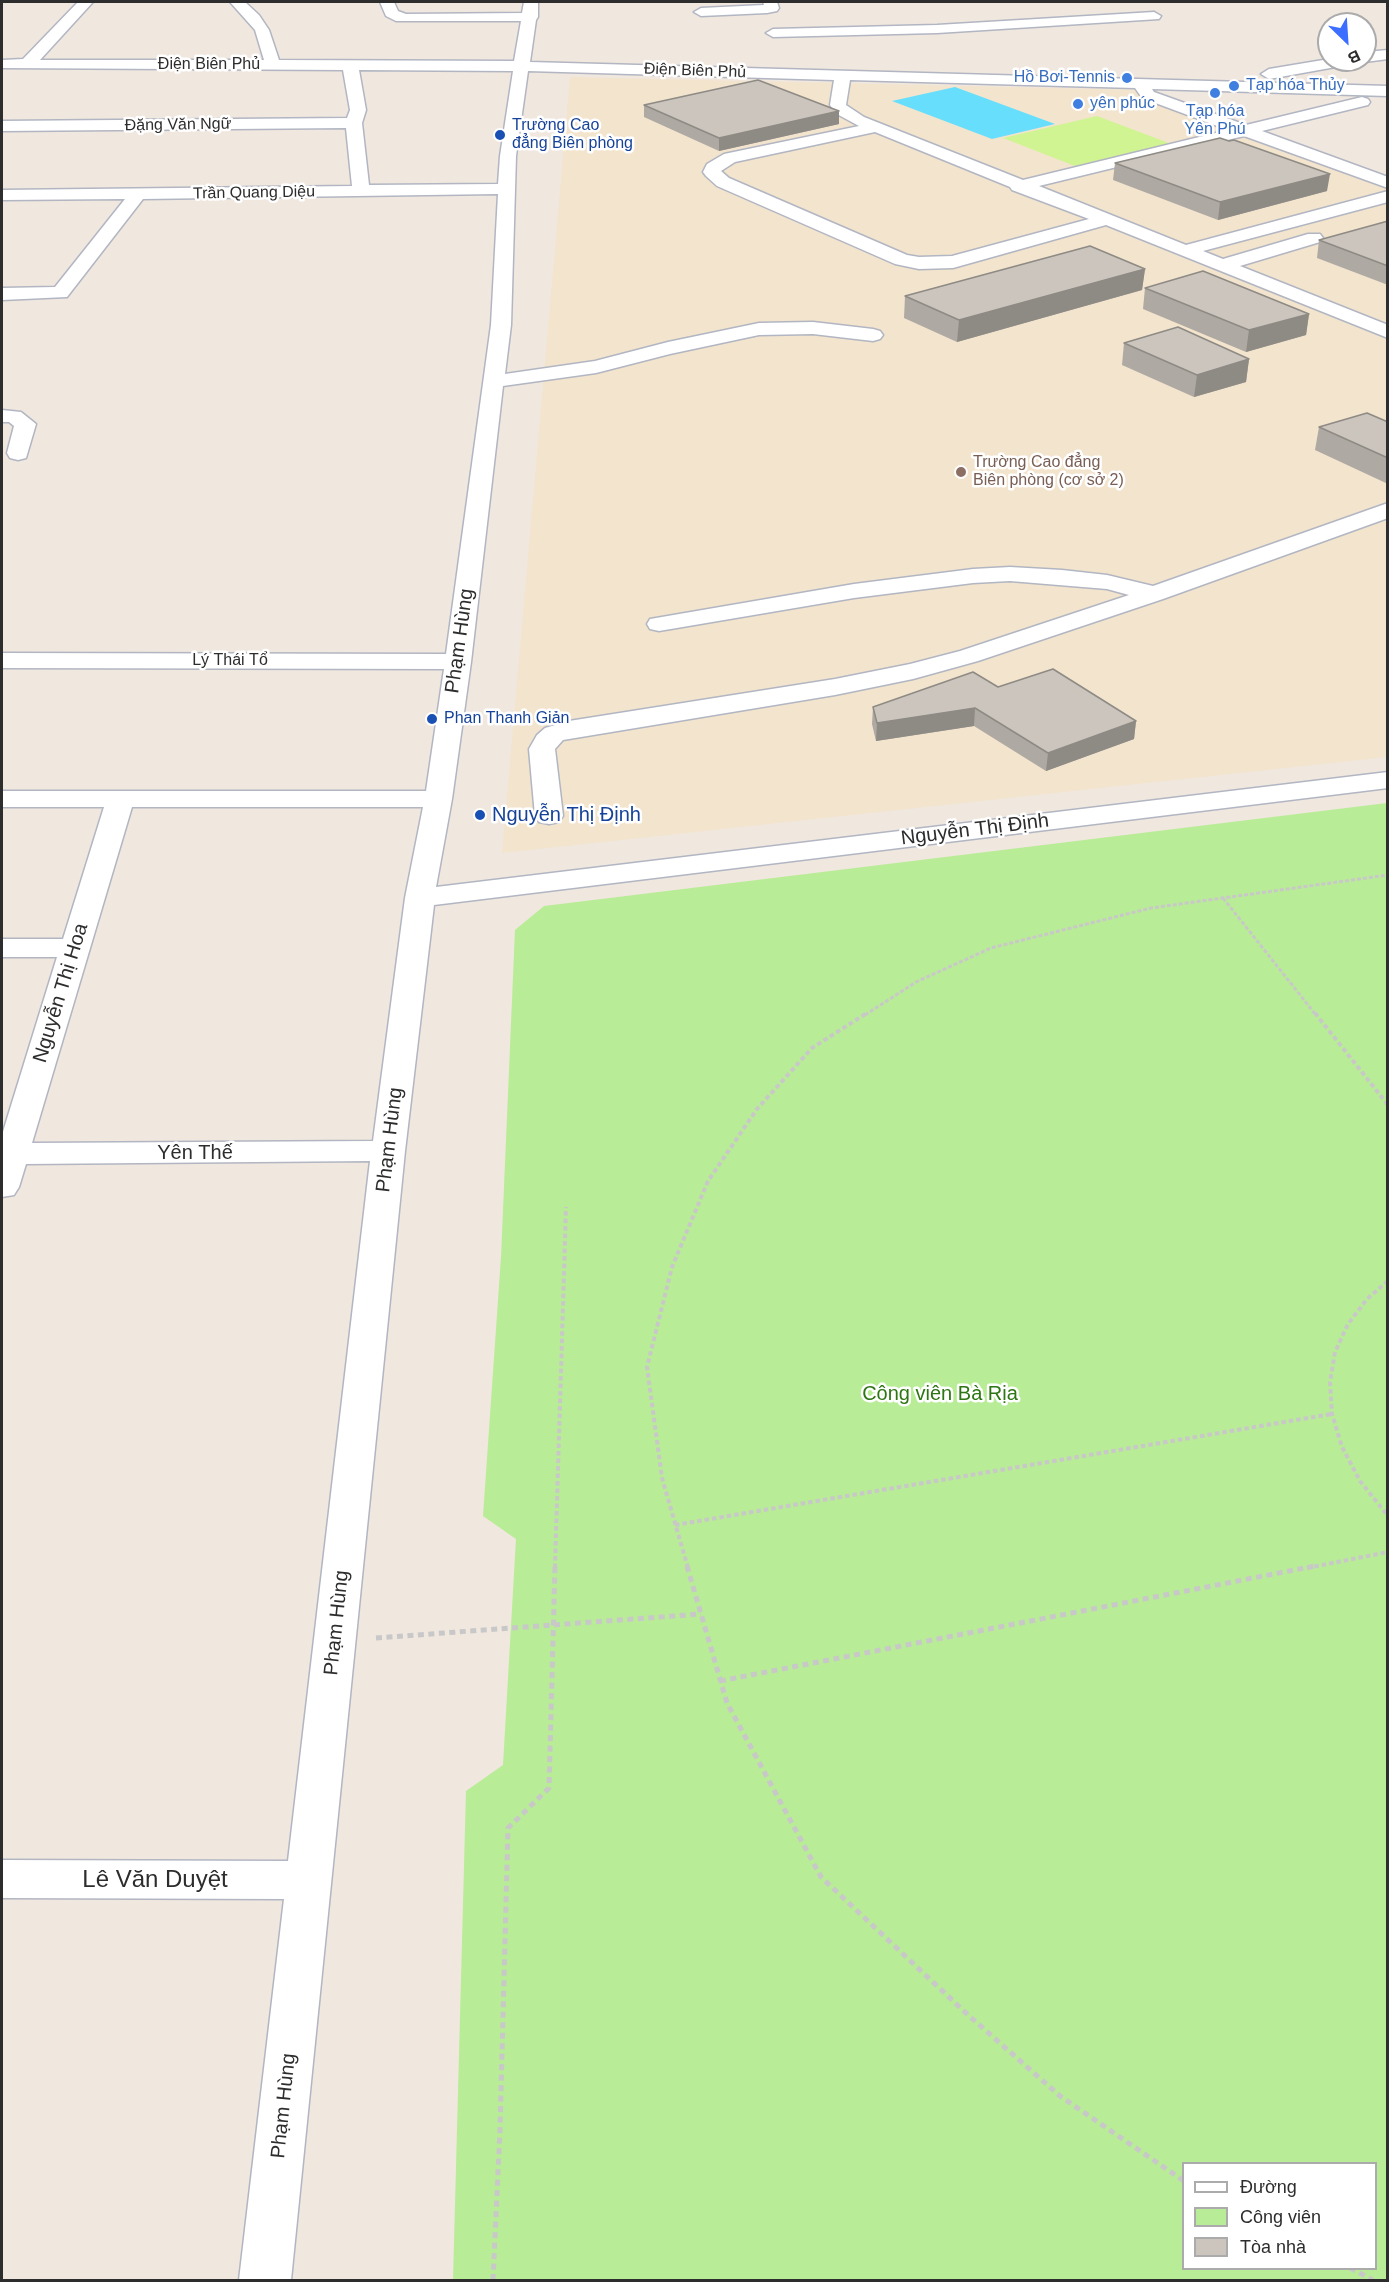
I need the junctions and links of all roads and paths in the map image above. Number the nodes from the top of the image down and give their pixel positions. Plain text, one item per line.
1 (86, 2) edge
2 (237, 2) edge
3 (387, 2) edge
4 (770, 2) edge
5 (1138, 2) edge
6 (531, 9) edge
7 (701, 12) dead end
8 (1154, 16) junction
9 (1170, 28) dead end
10 (773, 33) dead end
11 (2, 64) edge
12 (27, 64) junction
13 (273, 65) junction
14 (350, 65) junction
15 (1317, 65) edge
16 (522, 66) junction
17 (843, 75) junction
18 (1144, 84) junction
19 (1238, 87) junction
20 (1388, 91) edge
21 (1388, 96) edge
22 (354, 123) junction
23 (2, 126) edge
24 (877, 127) junction
25 (1241, 130) junction
26 (1388, 183) edge
27 (1018, 186) junction
28 (506, 189) junction
29 (361, 191) junction
30 (2, 195) edge
31 (137, 195) junction
32 (1388, 196) edge
33 (1105, 220) junction
34 (1332, 232) dead end
35 (1183, 251) junction
36 (1221, 266) junction
37 (2, 294) edge
38 (1388, 332) edge
39 (873, 335) dead end
40 (494, 381) junction
41 (2, 416) edge
42 (18, 453) dead end
43 (1388, 510) edge
44 (1155, 594) junction
45 (659, 624) dead end
46 (2, 660) edge
47 (458, 662) junction
48 (1388, 780) edge
49 (2, 799) edge
50 (438, 799) junction
51 (120, 800) junction
52 (549, 816) dead end
53 (1388, 875) edge
54 (420, 898) junction
55 (1223, 898) junction
56 (2, 948) edge
57 (75, 948) junction
58 (1388, 1105) edge
59 (388, 1151) junction
60 (6, 1154) edge
61 (2, 1186) edge
62 (566, 1207) dead end
63 (1388, 1281) edge
64 (1332, 1414) junction
65 (1388, 1516) edge
66 (675, 1525) junction
67 (1388, 1552) edge
68 (701, 1614) junction
69 (554, 1626) junction
70 (335, 1641) junction
71 (720, 1681) junction
72 (2, 1879) edge
73 (309, 1880) junction
74 (1182, 2180) edge
75 (1354, 2270) edge
76 (265, 2280) edge
77 (492, 2280) edge
78 (1373, 2280) edge

1 - 12 street
2 - 13 street
3 - 6 street
4 - 7 street
5 - 8 street
6 - 16 street, Phạm Hùng
8 - 9 street
8 - 10 street
11 - 12 street, Điện Biên Phủ
12 - 13 street, Điện Biên Phủ
13 - 14 street, Điện Biên Phủ
14 - 16 street, Điện Biên Phủ
14 - 22 street
15 - 19 street
16 - 17 street, Điện Biên Phủ
16 - 28 street, Phạm Hùng
17 - 18 street, Điện Biên Phủ
17 - 24 street
18 - 19 street, Điện Biên Phủ
18 - 25 street
19 - 20 street, Điện Biên Phủ
21 - 25 street
22 - 23 street, Đặng Văn Ngữ
22 - 29 street
24 - 27 street
24 - 33 street
25 - 26 street
25 - 27 street
27 - 33 street
28 - 29 street, Trần Quang Diệu
28 - 40 street, Phạm Hùng
29 - 31 street, Trần Quang Diệu
30 - 31 street, Trần Quang Diệu
31 - 37 street
32 - 35 street
33 - 35 street
34 - 36 street
35 - 36 street
36 - 38 street
39 - 40 street
40 - 47 street, Phạm Hùng
41 - 42 street
43 - 44 street
44 - 45 street
44 - 52 street
46 - 47 street, Lý Thái Tổ
47 - 50 street, Phạm Hùng
48 - 54 street, Nguyễn Thị Định
49 - 51 street
50 - 51 street
50 - 54 street, Phạm Hùng
51 - 57 street, Nguyễn Thị Hoa
53 - 55 path
54 - 59 street, Phạm Hùng
55 - 58 path
55 - 66 path
56 - 57 street
57 - 60 street, Nguyễn Thị Hoa
59 - 60 street, Yên Thế
59 - 70 street, Phạm Hùng
60 - 61 street, Nguyễn Thị Hoa
62 - 69 path
63 - 64 path
64 - 65 path
64 - 66 path
66 - 68 path
67 - 71 path
68 - 69 path
68 - 71 path
69 - 70 path
69 - 77 path
70 - 73 street, Phạm Hùng
71 - 74 path
72 - 73 street, Lê Văn Duyệt
73 - 76 street, Phạm Hùng
75 - 78 path

